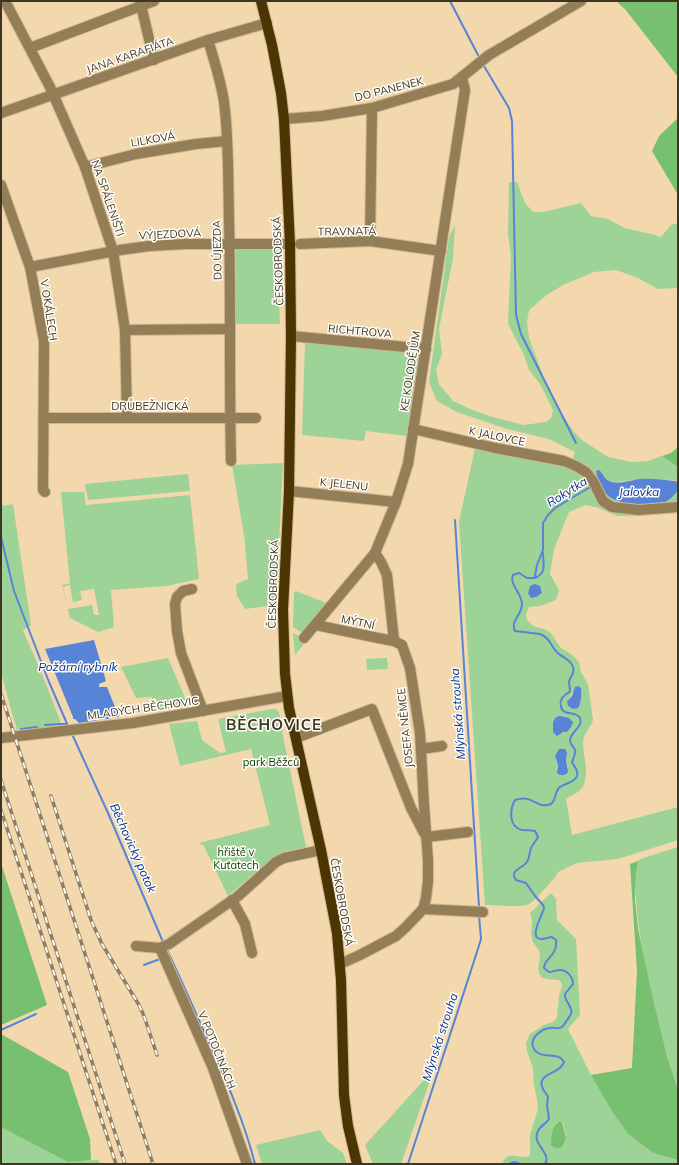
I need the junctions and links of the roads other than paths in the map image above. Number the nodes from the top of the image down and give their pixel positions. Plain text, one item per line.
1 (5, 1) edge
2 (154, 1) edge
3 (261, 1) edge
4 (581, 1) edge
5 (141, 3) edge
6 (267, 23) junction
7 (208, 40) junction
8 (30, 48) junction
9 (154, 60) junction
10 (462, 78) junction
11 (54, 94) junction
12 (372, 108) junction
13 (1, 113) edge
14 (284, 119) junction
15 (227, 141) junction
16 (86, 168) junction
17 (1, 185) edge
18 (370, 241) junction
19 (295, 244) junction
20 (230, 245) junction
21 (113, 251) junction
22 (441, 251) junction
23 (30, 267) junction
24 (230, 329) junction
25 (125, 330) junction
26 (291, 336) junction
27 (426, 349) junction
28 (44, 418) junction
29 (127, 418) junction
30 (230, 418) junction
31 (256, 418) dead end
32 (413, 428) junction
33 (231, 461) dead end
34 (43, 491) dead end
35 (289, 491) junction
36 (396, 502) junction
37 (678, 507) edge
38 (374, 553) junction
39 (192, 589) dead end
40 (316, 625) junction
41 (304, 638) dead end
42 (394, 641) junction
43 (287, 696) junction
44 (203, 711) junction
45 (1, 738) edge
46 (296, 738) junction
47 (442, 746) dead end
48 (421, 749) junction
49 (468, 832) dead end
50 (426, 837) junction
51 (321, 850) junction
52 (232, 900) junction
53 (423, 909) junction
54 (483, 912) dead end
55 (136, 946) dead end
56 (164, 946) junction
57 (252, 953) dead end
58 (340, 964) junction
59 (247, 1164) edge
60 (356, 1164) edge

1 - 8 street, NA SPÁLENIŠTI
2 - 5 street
3 - 6 main road, ČESKOBRODSKÁ
4 - 10 street, DO PANENEK
5 - 8 street
5 - 9 street
6 - 7 street, JANA KARAFIÁTA
6 - 14 main road, ČESKOBRODSKÁ
7 - 9 street, JANA KARAFIÁTA
7 - 15 street, DO ÚJEZDA
8 - 11 street, NA SPÁLENIŠTI
9 - 11 street, JANA KARAFIÁTA
10 - 12 street, DO PANENEK
10 - 22 street, KE KOLODĚJŮM
11 - 13 street, JANA KARAFIÁTA
11 - 16 street, NA SPÁLENIŠTI
12 - 14 street, DO PANENEK
12 - 18 street
14 - 19 main road, ČESKOBRODSKÁ
15 - 16 street, LILKOVÁ
15 - 20 street, DO ÚJEZDA
16 - 21 street, NA SPÁLENIŠTI
17 - 23 street, V OKÁLECH
18 - 19 street, TRAVNATÁ
18 - 22 street, TRAVNATÁ
19 - 20 street, VÝJEZDOVÁ
19 - 26 main road, ČESKOBRODSKÁ
20 - 21 street, VÝJEZDOVÁ
20 - 24 street, DO ÚJEZDA
21 - 23 street, VÝJEZDOVÁ
21 - 25 street, NA SPÁLENIŠTI
22 - 27 street, KE KOLODĚJŮM
23 - 28 street, V OKÁLECH
24 - 25 street
24 - 30 street, DO ÚJEZDA
25 - 29 street, NA SPÁLENIŠTI
26 - 27 street, RICHTROVA
26 - 35 main road, ČESKOBRODSKÁ
27 - 32 street, KE KOLODĚJŮM
28 - 29 street, DRŮBEŽNICKÁ
28 - 34 street, V OKÁLECH
29 - 30 street, DRŮBEŽNICKÁ
30 - 31 street, DRŮBEŽNICKÁ
30 - 33 street, DO ÚJEZDA
32 - 36 street, KE KOLODĚJŮM
32 - 37 street, K JALOVCE
35 - 36 street, K JELENU
35 - 43 main road, ČESKOBRODSKÁ
36 - 38 street, KE KOLODĚJŮM
38 - 40 street, KE KOLODĚJŮM
38 - 42 street
39 - 44 street
40 - 41 street, KE KOLODĚJŮM
40 - 42 street, MÝTNÍ
42 - 48 street, JOSEFA NĚMCE
43 - 44 street, MLADÝCH BĚCHOVIC
43 - 46 main road, ČESKOBRODSKÁ
44 - 45 street, MLADÝCH BĚCHOVIC
46 - 50 street
46 - 51 main road, ČESKOBRODSKÁ
47 - 48 street
48 - 50 street, JOSEFA NĚMCE
49 - 50 street
50 - 53 street, JOSEFA NĚMCE
51 - 52 street
51 - 58 main road, ČESKOBRODSKÁ
52 - 56 street
52 - 57 street
53 - 54 street
53 - 58 street
55 - 56 street
56 - 59 street, V POTOČINÁCH
58 - 60 main road, ČESKOBRODSKÁ

